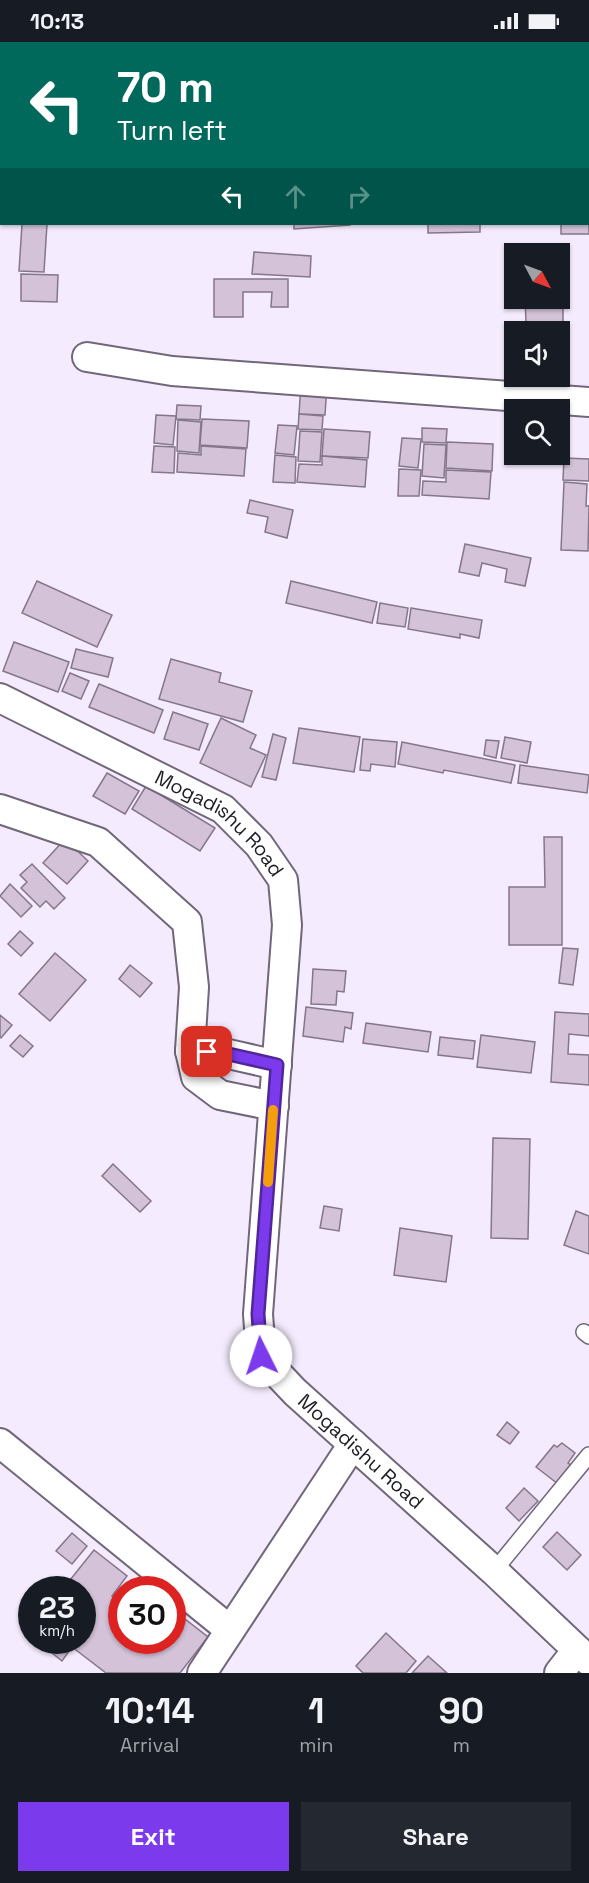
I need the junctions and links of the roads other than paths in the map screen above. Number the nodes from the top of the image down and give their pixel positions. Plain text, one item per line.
1 (87, 357) dead end
2 (589, 402) edge
3 (0, 698) edge
4 (0, 809) edge
5 (190, 1050) junction
6 (277, 1065) junction
7 (274, 1106) junction
8 (0, 1443) edge
9 (354, 1444) junction
10 (589, 1455) edge
11 (494, 1571) junction
12 (230, 1630) junction
13 (583, 1655) edge
14 (202, 1673) edge
15 (559, 1673) edge

1 - 2 street
3 - 6 street, Mogadishu Road
4 - 5 street
5 - 6 street
5 - 7 street
6 - 7 street, Mogadishu Road
7 - 9 street, Mogadishu Road
8 - 12 street
9 - 11 street, Mogadishu Road
9 - 12 street
10 - 11 lane
11 - 13 street, Mogadishu Road
12 - 14 street
13 - 15 street

